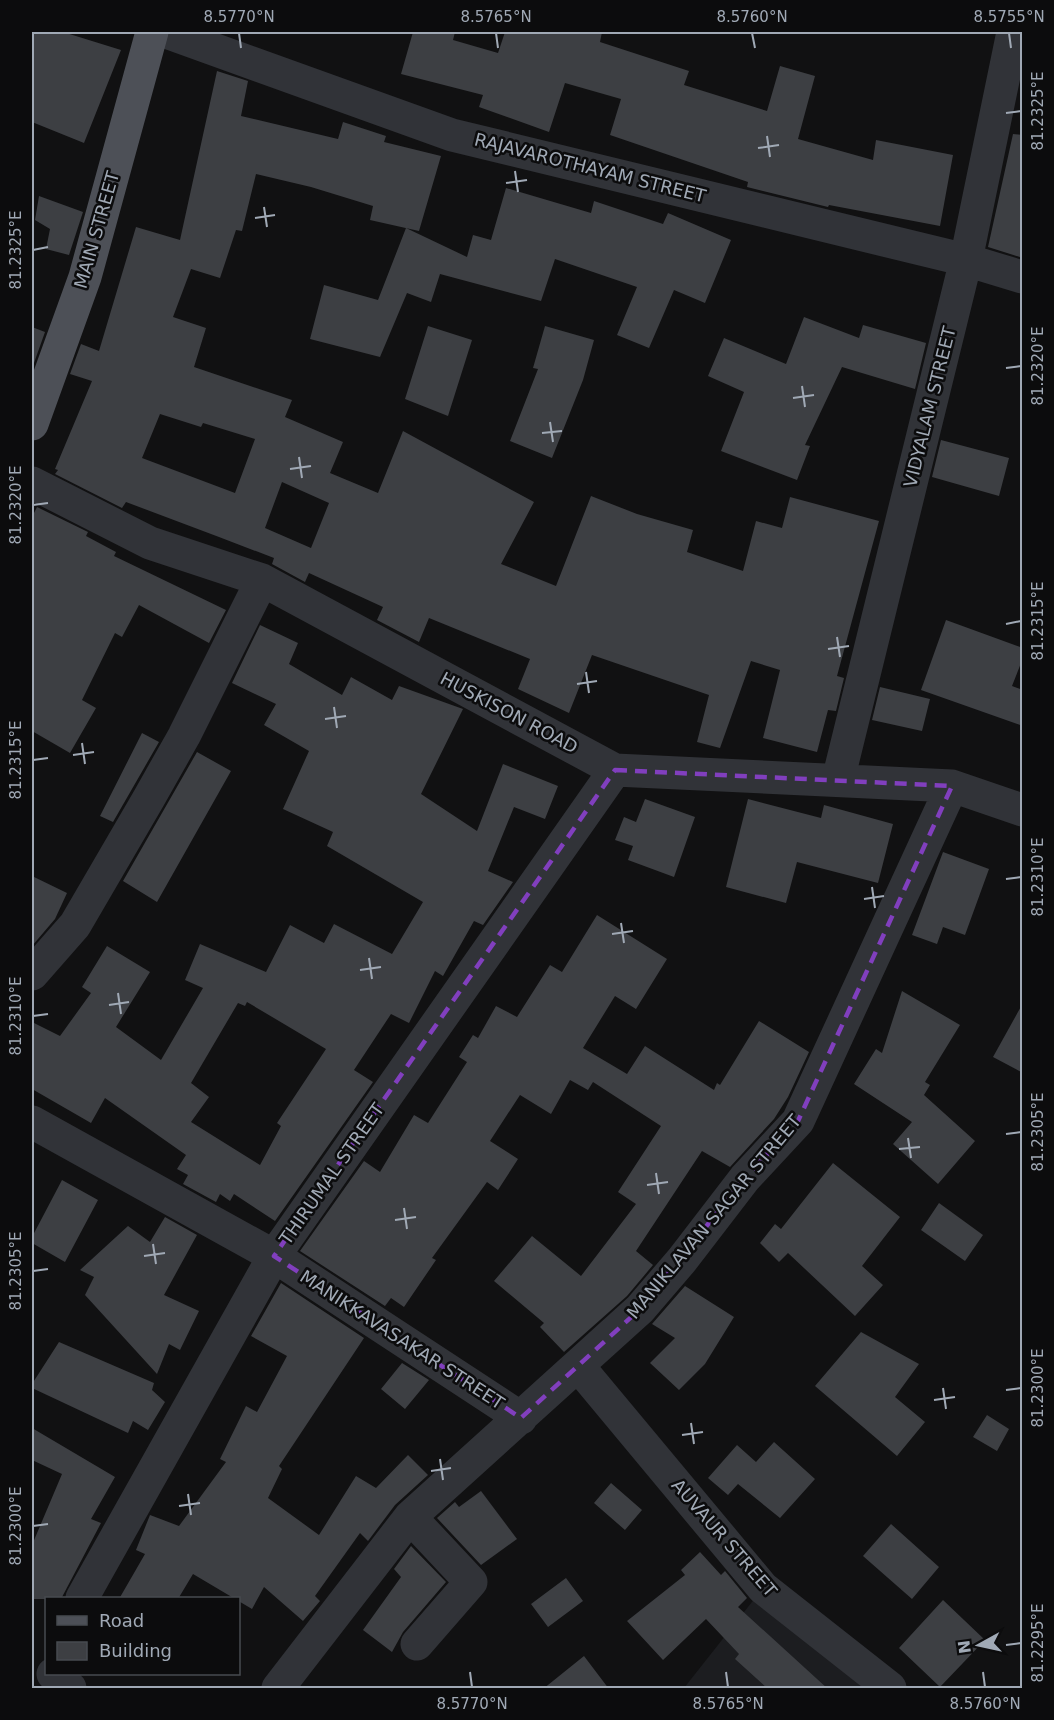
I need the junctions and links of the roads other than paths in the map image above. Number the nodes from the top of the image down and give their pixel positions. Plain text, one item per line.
1 (152, 32) edge
2 (166, 32) edge
3 (1013, 32) edge
4 (966, 260) junction
5 (1023, 277) edge
6 (32, 424) edge
7 (32, 483) edge
8 (262, 580) junction
9 (615, 770) junction
10 (838, 780) junction
11 (952, 786) junction
12 (1023, 810) edge
13 (32, 974) edge
14 (32, 1122) edge
15 (274, 1256) junction
16 (579, 1367) junction
17 (521, 1418) junction
18 (410, 1517) junction
19 (83, 1597) edge
20 (417, 1644) dead end
21 (54, 1675) edge
22 (70, 1689) edge
23 (278, 1689) edge
24 (890, 1689) edge

1 - 6 main road, MAIN STREET
2 - 4 street, RAJAVAROTHAYAM STREET
3 - 4 street, VIDYALAM STREET
4 - 5 street, RAJAVAROTHAYAM STREET
4 - 10 street, VIDYALAM STREET
7 - 8 street, HUSKISON ROAD
8 - 9 street, HUSKISON ROAD
8 - 13 street
9 - 10 street, HUSKISON ROAD
9 - 15 street, THIRUMAL STREET
10 - 11 street, HUSKISON ROAD
11 - 12 street, HUSKISON ROAD
11 - 16 street, MANIKLAVAN SAGAR STREET
14 - 15 street, MANIKKAVASAKAR STREET
15 - 17 street, MANIKKAVASAKAR STREET
15 - 19 street, THIRUMAL STREET
16 - 17 street, MANIKLAVAN SAGAR STREET
16 - 24 street, AUVAUR STREET
17 - 18 street, MANIKLAVAN SAGAR STREET
18 - 20 street
18 - 23 street, MANIKLAVAN SAGAR STREET
21 - 22 street

